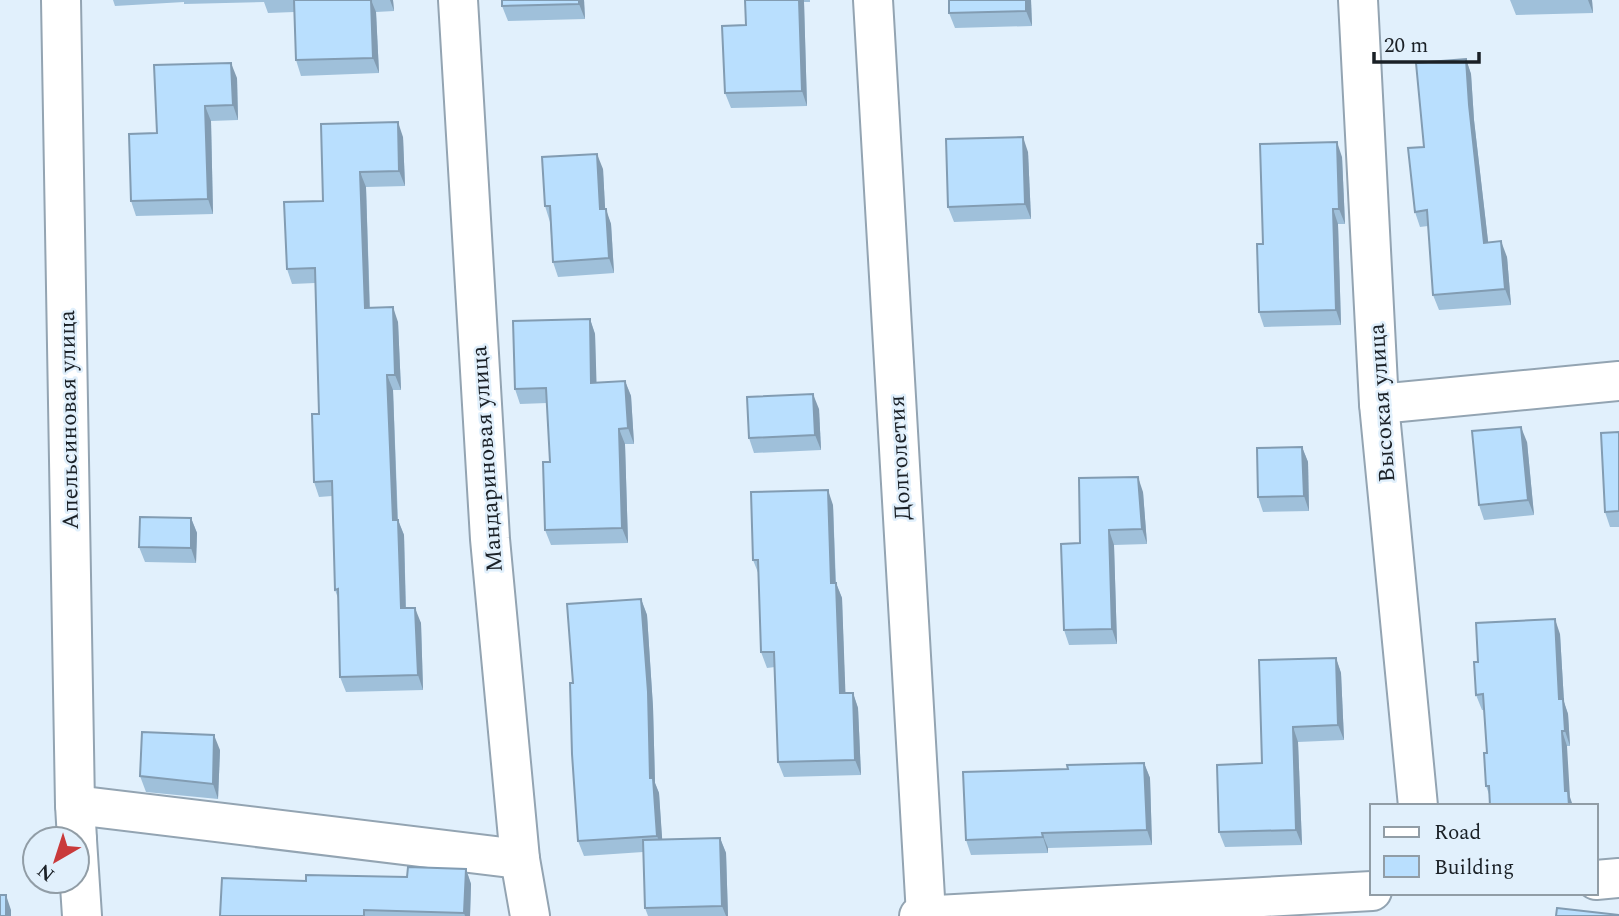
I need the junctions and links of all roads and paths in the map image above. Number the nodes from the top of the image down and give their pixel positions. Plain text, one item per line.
1 (61, 0) edge
2 (458, 0) edge
3 (873, 0) edge
4 (1358, 0) edge
5 (1619, 381) edge
6 (1379, 404) junction
7 (1418, 804) edge
8 (76, 825) edge
9 (91, 829) edge
10 (520, 859) junction
11 (1619, 878) edge
12 (1598, 880) edge
13 (1370, 891) edge
14 (81, 895) edge
15 (1301, 906) edge
16 (926, 915) edge
17 (82, 916) edge
18 (530, 916) edge
19 (919, 916) edge

1 - 8 street, Апельсиновая улица
2 - 10 street, Мандариновая улица
3 - 16 street, Долголетия
4 - 6 street, Высокая улица
5 - 6 street
6 - 7 street, Высокая улица
9 - 10 street
10 - 18 street, Мандариновая улица
11 - 12 street
13 - 15 street
14 - 17 street, Апельсиновая улица
15 - 16 street
16 - 19 street

